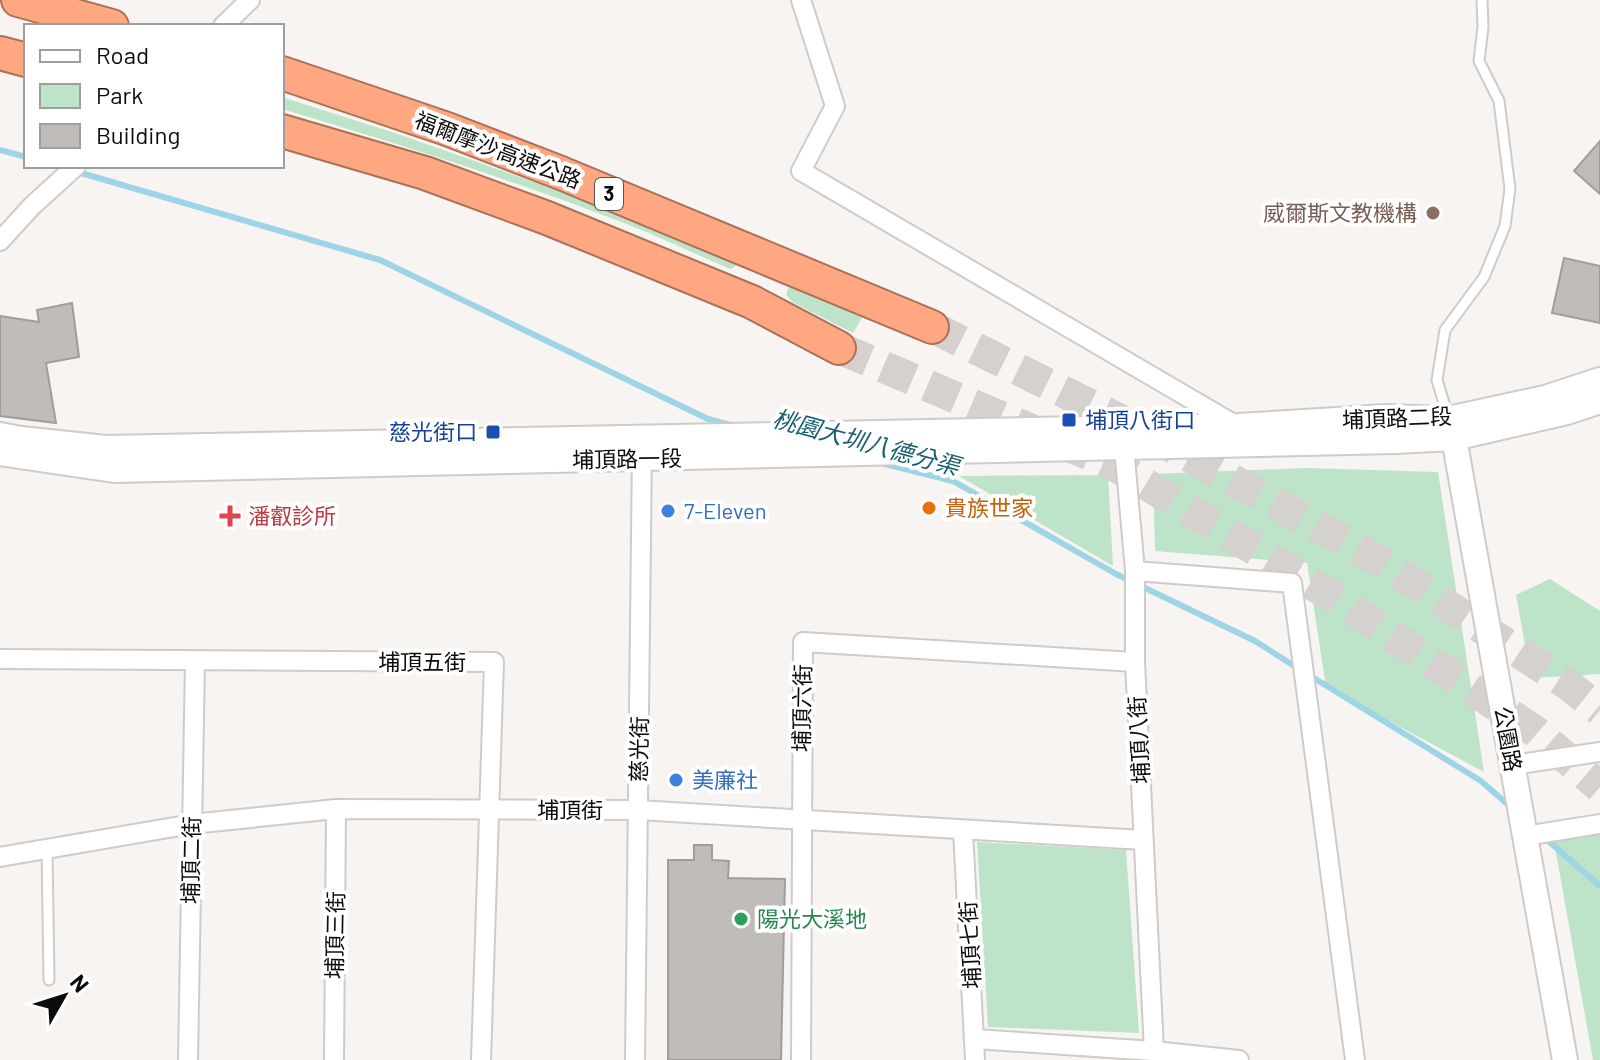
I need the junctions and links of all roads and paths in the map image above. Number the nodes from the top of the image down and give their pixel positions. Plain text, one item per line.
1 (18, 0) edge
2 (250, 0) edge
3 (801, 0) edge
4 (1482, 0) edge
5 (105, 24) edge
6 (225, 24) edge
7 (0, 53) edge
8 (24, 59) edge
9 (284, 74) edge
10 (284, 132) edge
11 (74, 168) edge
12 (0, 241) edge
13 (764, 259) junction
14 (752, 302) junction
15 (932, 327) tunnel mouth
16 (839, 348) tunnel mouth
17 (1600, 380) edge
18 (1600, 401) edge
19 (1238, 426) junction
20 (1451, 428) junction
21 (0, 435) edge
22 (1123, 438) junction
23 (1255, 444) joint
24 (642, 448) junction
25 (0, 453) edge
26 (1135, 571) junction
27 (0, 659) edge
28 (195, 661) junction
29 (1135, 662) junction
30 (1600, 752) edge
31 (1513, 765) junction
32 (336, 809) junction
33 (490, 809) junction
34 (638, 810) junction
35 (801, 821) junction
36 (192, 824) junction
37 (1600, 824) edge
38 (963, 830) junction
39 (1525, 836) junction
40 (1143, 840) junction
41 (47, 849) junction
42 (0, 857) edge
43 (49, 980) dead end
44 (975, 1039) junction
45 (1154, 1051) junction
46 (188, 1060) edge
47 (334, 1060) edge
48 (481, 1060) edge
49 (635, 1060) edge
50 (801, 1060) edge
51 (975, 1060) edge
52 (1239, 1060) edge
53 (1355, 1060) edge
54 (1565, 1060) edge

1 - 5 highway
2 - 6 street
3 - 19 street
4 - 20 lane
7 - 8 highway
9 - 13 highway, 福爾摩沙高速公路 / 3
10 - 14 highway, 福爾摩沙高速公路 / 3
11 - 12 street
13 - 14 highway
13 - 15 highway, 福爾摩沙高速公路 / 3
14 - 16 highway, 福爾摩沙高速公路 / 3
17 - 20 street, 埔頂路二段
18 - 20 street, 埔頂路二段
19 - 20 street, 埔頂路二段
19 - 22 street, 埔頂路一段
20 - 23 street, 埔頂路二段
20 - 31 street, 公園路
21 - 24 street, 埔頂路一段
22 - 23 street, 埔頂路一段
22 - 24 street, 埔頂路一段
22 - 26 street, 埔頂八街
24 - 25 street, 埔頂路一段
24 - 34 street, 慈光街
26 - 29 street, 埔頂八街
26 - 53 street
27 - 28 street, 埔頂五街
28 - 33 street, 埔頂五街
28 - 36 street, 埔頂二街
29 - 35 street, 埔頂六街
29 - 40 street, 埔頂八街
30 - 31 street
31 - 39 street, 公園路
32 - 33 street, 埔頂街
32 - 36 street, 埔頂街
32 - 47 street, 埔頂三街
33 - 34 street, 埔頂街
33 - 48 street, 埔頂五街
34 - 35 street, 埔頂街
34 - 49 street, 慈光街
35 - 38 street, 埔頂街
35 - 50 street, 埔頂六街
36 - 41 street, 埔頂街
36 - 46 street, 埔頂二街
37 - 39 street
38 - 40 street, 埔頂街
38 - 44 street, 埔頂七街
39 - 54 street, 公園路
40 - 45 street, 埔頂八街
41 - 42 street, 埔頂街
41 - 43 lane
44 - 45 street
44 - 51 street, 埔頂七街
45 - 52 street

